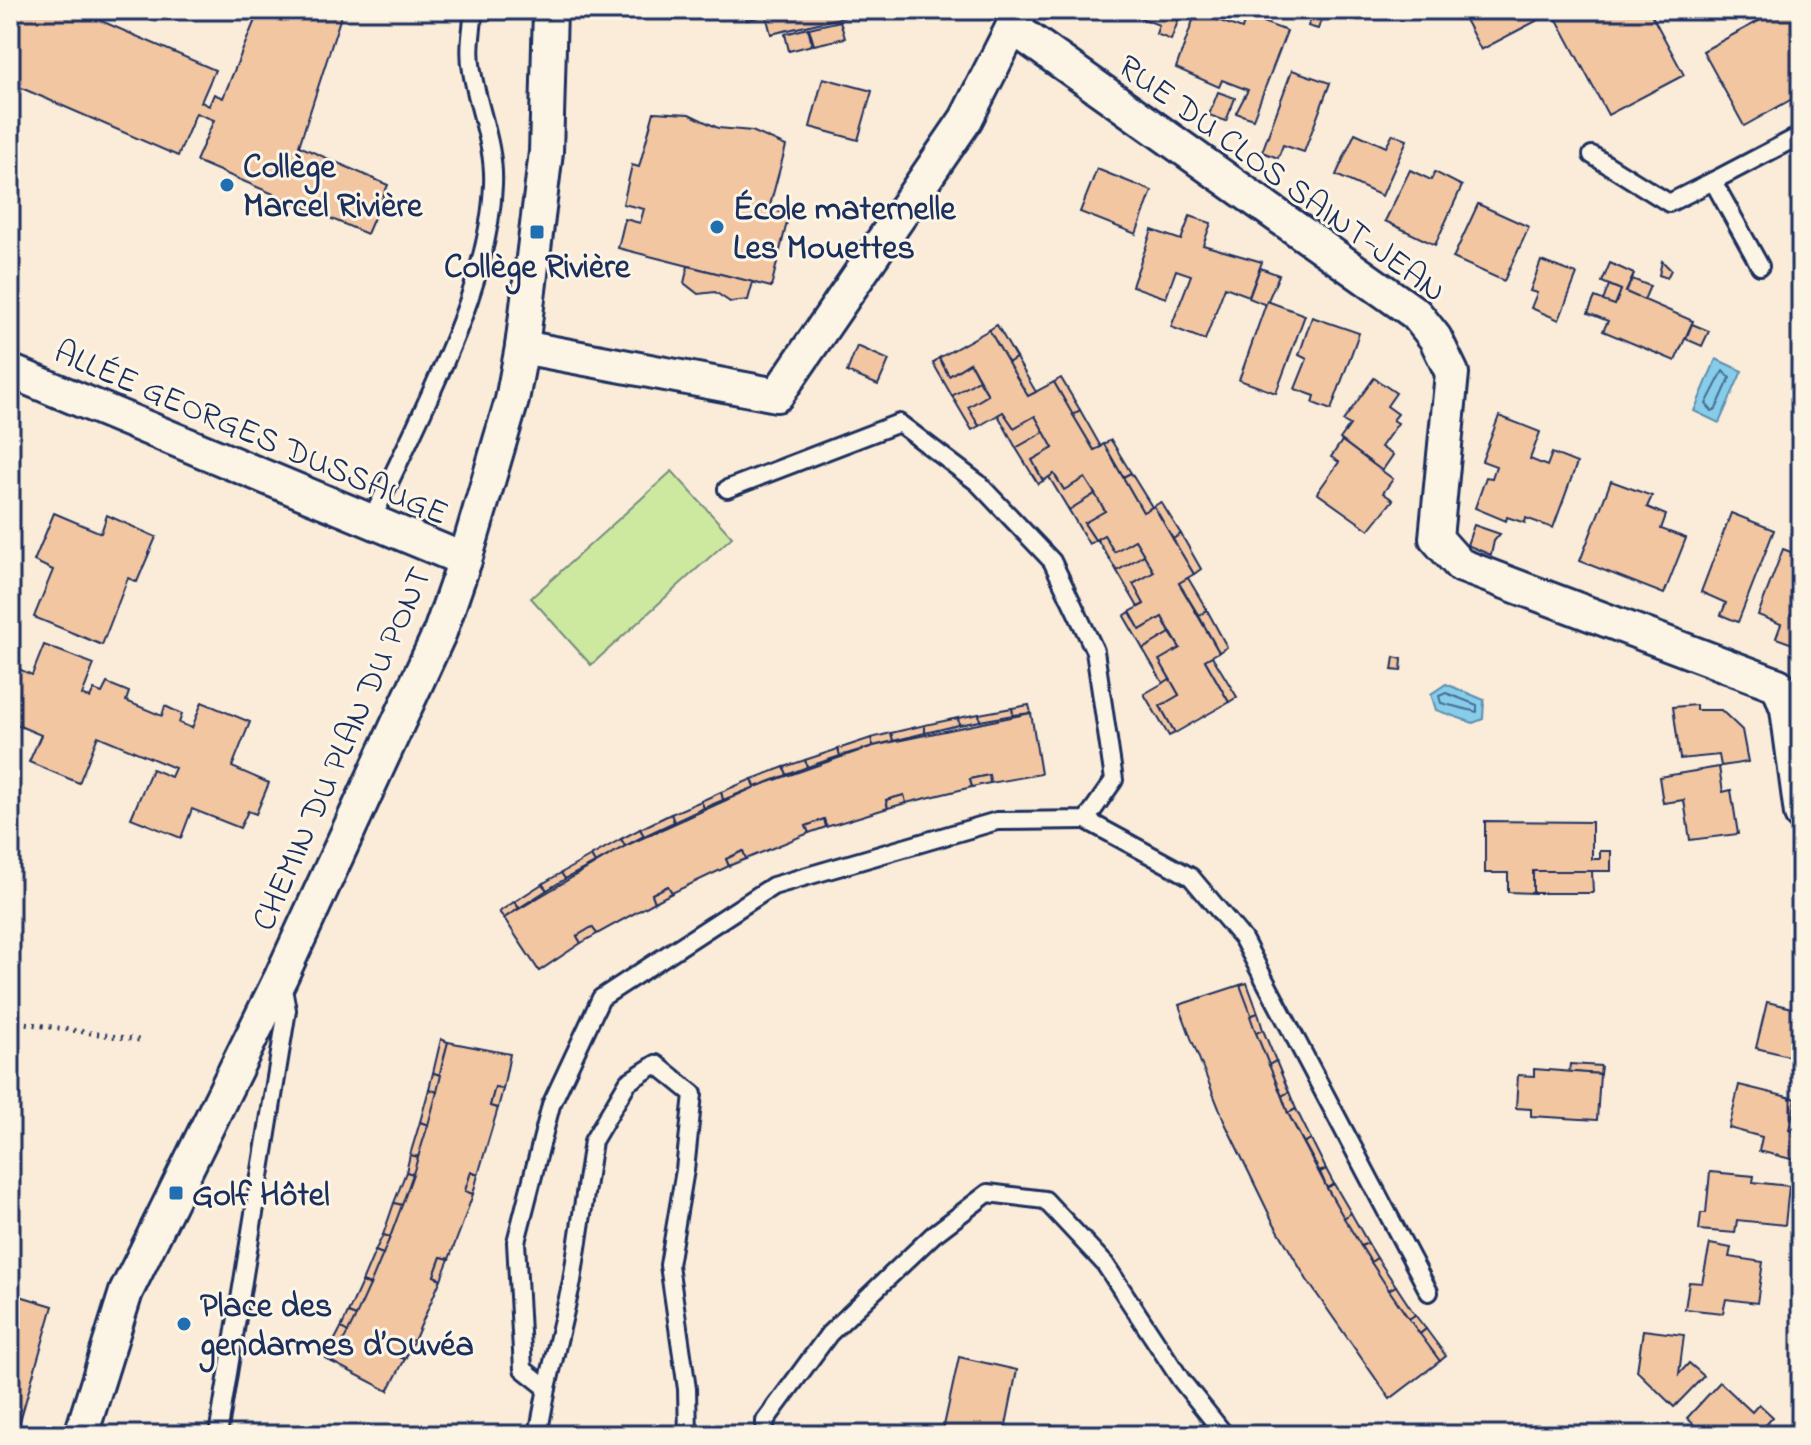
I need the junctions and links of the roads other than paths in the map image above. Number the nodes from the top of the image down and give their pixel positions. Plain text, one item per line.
1 (474, 10) edge
2 (550, 10) edge
3 (1017, 18) edge
4 (1801, 135) edge
5 (1592, 155) dead end
6 (1713, 181) junction
7 (1760, 266) dead end
8 (522, 347) junction
9 (10, 371) edge
10 (727, 489) dead end
11 (371, 522) junction
12 (465, 560) junction
13 (1801, 814) edge
14 (1086, 820) junction
15 (281, 977) junction
16 (1429, 1292) dead end
17 (547, 1388) junction
18 (81, 1435) edge
19 (218, 1435) edge
20 (538, 1435) edge
21 (688, 1435) edge
22 (765, 1435) edge
23 (1225, 1435) edge

1 - 11 lane
2 - 8 street, CHEMIN DU PLAN DU PONT
3 - 8 street
3 - 13 street, RUE DU CLOS SAINT-JEAN
4 - 6 lane
5 - 6 lane
6 - 7 lane
8 - 12 street, CHEMIN DU PLAN DU PONT
9 - 11 street, ALLÉE GEORGES DUSSAUGE
10 - 14 lane
11 - 12 street, ALLÉE GEORGES DUSSAUGE
12 - 15 street, CHEMIN DU PLAN DU PONT
14 - 16 lane
14 - 17 lane
15 - 18 street, CHEMIN DU PLAN DU PONT
15 - 19 lane
17 - 20 lane
17 - 21 lane
22 - 23 lane

